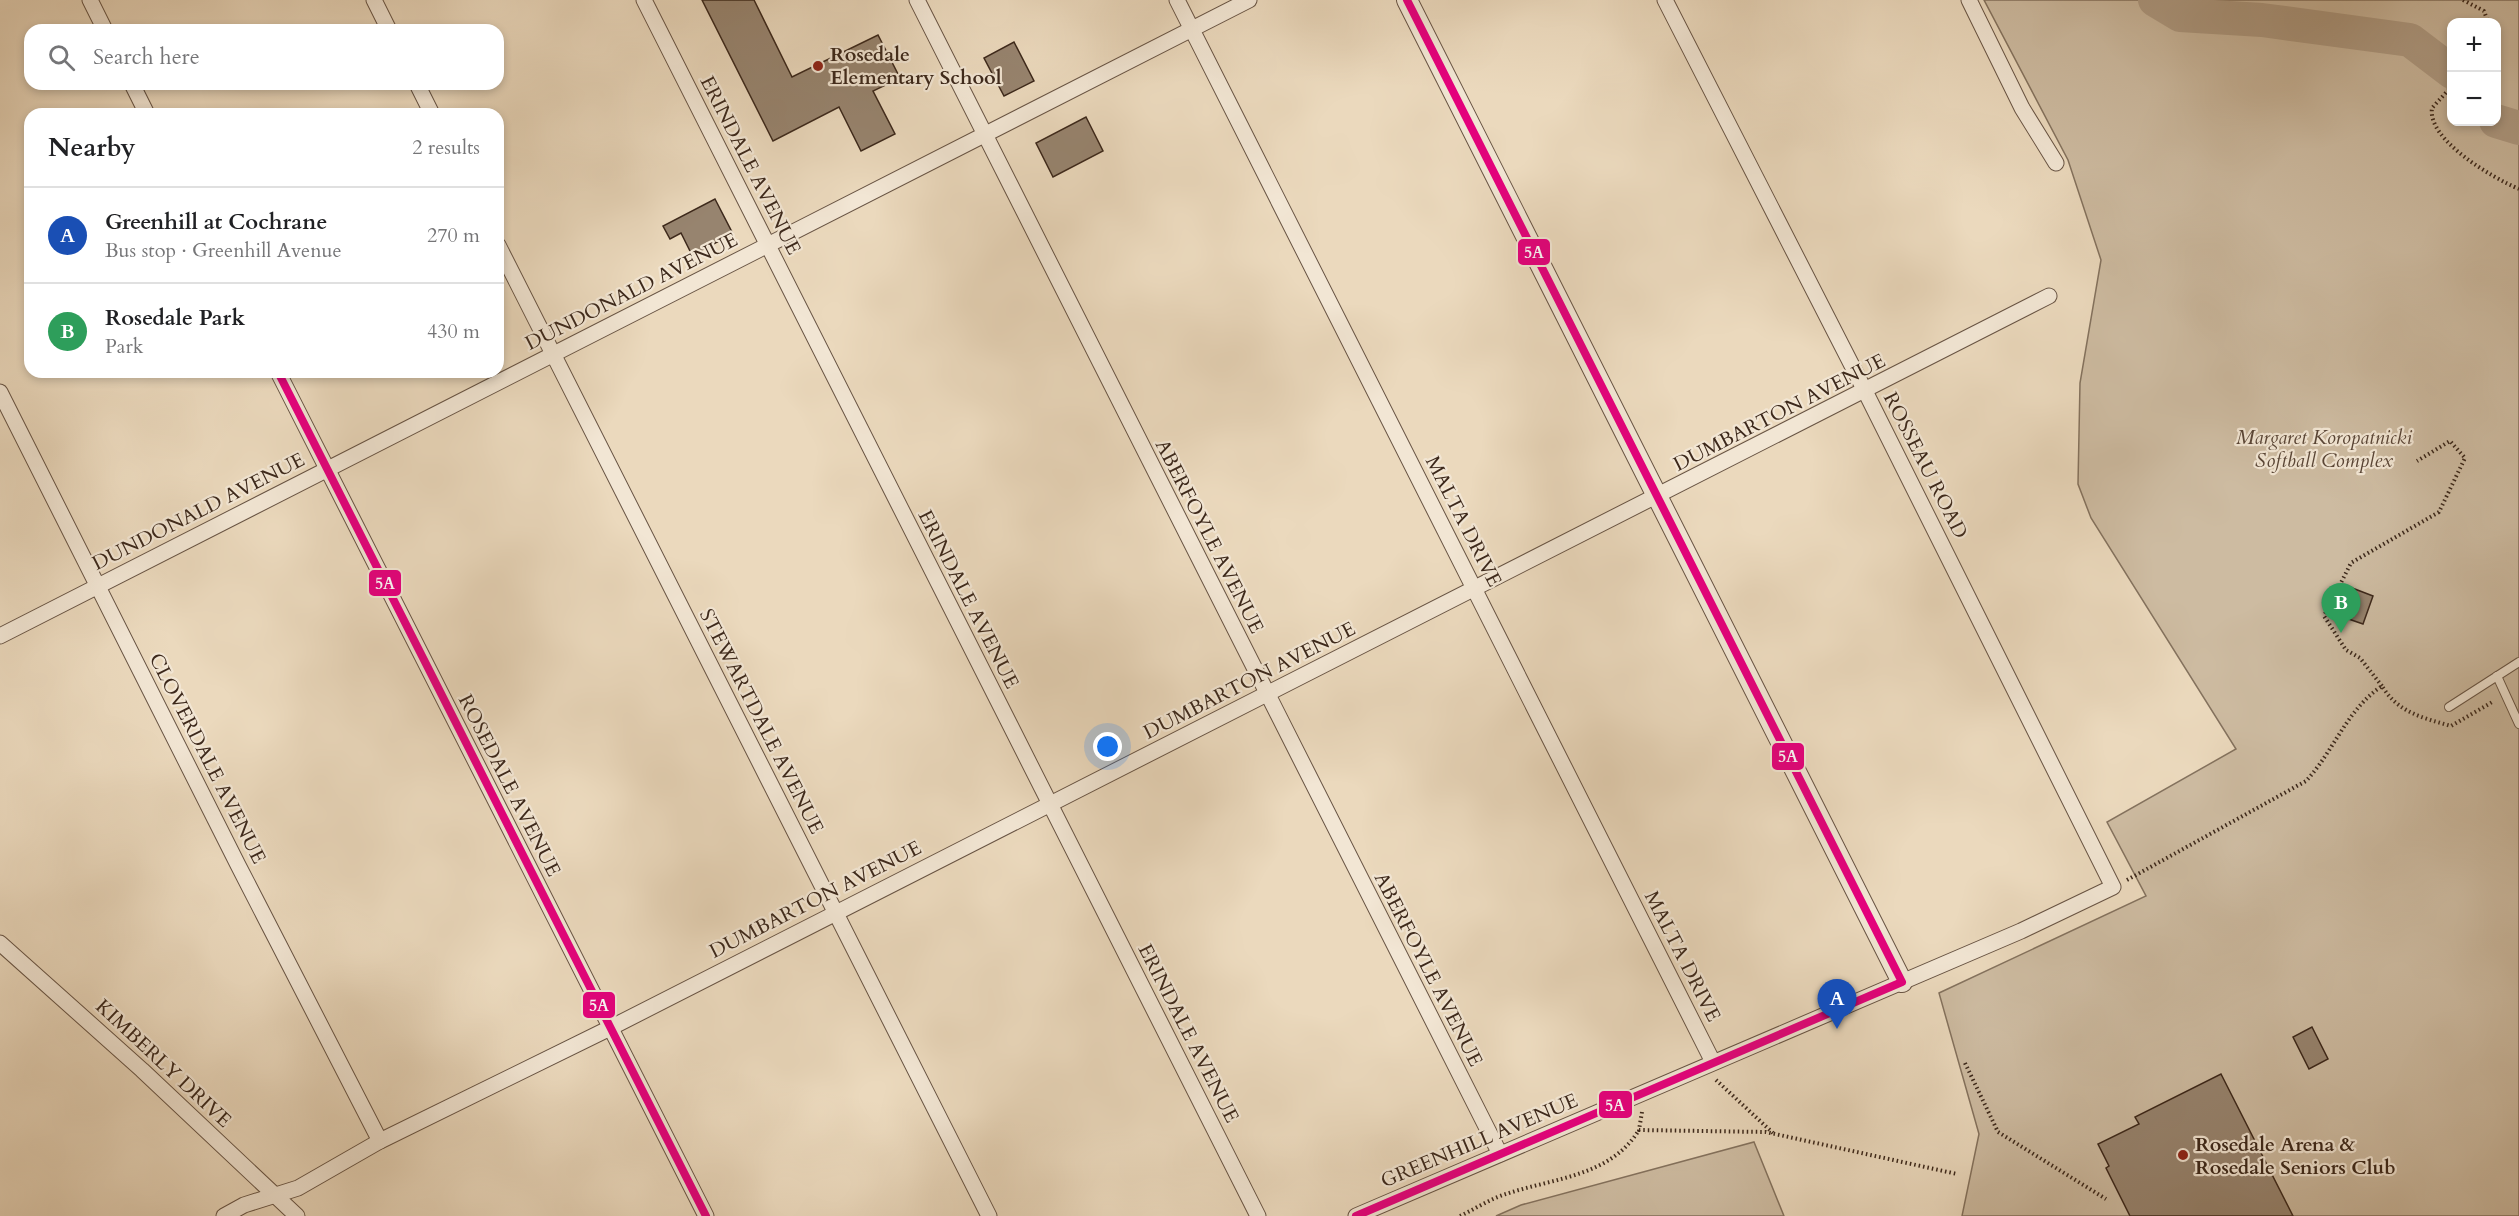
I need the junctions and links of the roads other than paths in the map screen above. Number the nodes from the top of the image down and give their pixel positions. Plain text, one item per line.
1 (90, 0) edge
2 (374, 0) edge
3 (644, 0) edge
4 (917, 0) edge
5 (1177, 0) edge
6 (1249, 0) edge
7 (1407, 0) edge
8 (1665, 0) edge
9 (1969, 0) edge
10 (102, 24) edge
11 (386, 24) edge
12 (1191, 28) junction
13 (135, 90) edge
14 (420, 90) edge
15 (144, 108) edge
16 (429, 108) edge
17 (985, 137) junction
18 (2056, 163) dead end
19 (768, 246) junction
20 (504, 257) edge
21 (2049, 296) dead end
22 (553, 354) junction
23 (281, 378) edge
24 (0, 392) edge
25 (1865, 392) junction
26 (327, 469) junction
27 (1659, 497) junction
28 (98, 585) junction
29 (1475, 589) junction
30 (0, 636) edge
31 (2519, 662) edge
32 (2497, 676) junction
33 (1266, 694) junction
34 (2449, 706) dead end
35 (2519, 724) edge
36 (1049, 804) junction
37 (2113, 887) joint
38 (835, 911) junction
39 (0, 943) edge
40 (1902, 982) junction
41 (610, 1028) junction
42 (1713, 1062) junction
43 (380, 1141) junction
44 (1500, 1154) junction
45 (273, 1194) junction
46 (224, 1216) edge
47 (297, 1216) edge
48 (706, 1216) edge
49 (989, 1216) edge
50 (1258, 1216) edge
51 (1356, 1216) edge

1 - 10 street
2 - 11 street
3 - 19 street, ERINDALE AVENUE
4 - 17 street, ABERFOYLE AVENUE
5 - 12 street, MALTA DRIVE
6 - 12 street, DUNDONALD AVENUE
7 - 27 street
8 - 25 street, ROSSEAU ROAD
9 - 18 street
12 - 17 street, DUNDONALD AVENUE
12 - 29 street, MALTA DRIVE
13 - 15 street
14 - 16 street
17 - 19 street, DUNDONALD AVENUE
17 - 33 street, ABERFOYLE AVENUE
19 - 22 street, DUNDONALD AVENUE
19 - 36 street, ERINDALE AVENUE
20 - 22 street, STEWARTDALE AVENUE
21 - 25 street, DUMBARTON AVENUE
22 - 26 street, DUNDONALD AVENUE
22 - 38 street, STEWARTDALE AVENUE
23 - 26 street, ROSEDALE AVENUE
24 - 28 street, CLOVERDALE AVENUE
25 - 27 street, DUMBARTON AVENUE
25 - 37 street, ROSSEAU ROAD
26 - 28 street, DUNDONALD AVENUE
26 - 41 street, ROSEDALE AVENUE
27 - 29 street, DUMBARTON AVENUE
27 - 40 street
28 - 30 street, DUNDONALD AVENUE
28 - 43 street, CLOVERDALE AVENUE
29 - 33 street, DUMBARTON AVENUE
29 - 42 street, MALTA DRIVE
31 - 32 lane
32 - 34 lane
32 - 35 lane
33 - 36 street, DUMBARTON AVENUE
33 - 44 street, ABERFOYLE AVENUE
36 - 38 street, DUMBARTON AVENUE
36 - 50 street, ERINDALE AVENUE
37 - 40 street, GREENHILL AVENUE
38 - 41 street, DUMBARTON AVENUE
38 - 49 street, STEWARTDALE AVENUE
39 - 45 street, KIMBERLY DRIVE
40 - 42 street, GREENHILL AVENUE
41 - 43 street, DUMBARTON AVENUE
41 - 48 street, ROSEDALE AVENUE
42 - 44 street, GREENHILL AVENUE
43 - 45 street, DUMBARTON AVENUE
44 - 51 street, GREENHILL AVENUE
45 - 46 street, DUMBARTON AVENUE
45 - 47 street, KIMBERLY DRIVE

